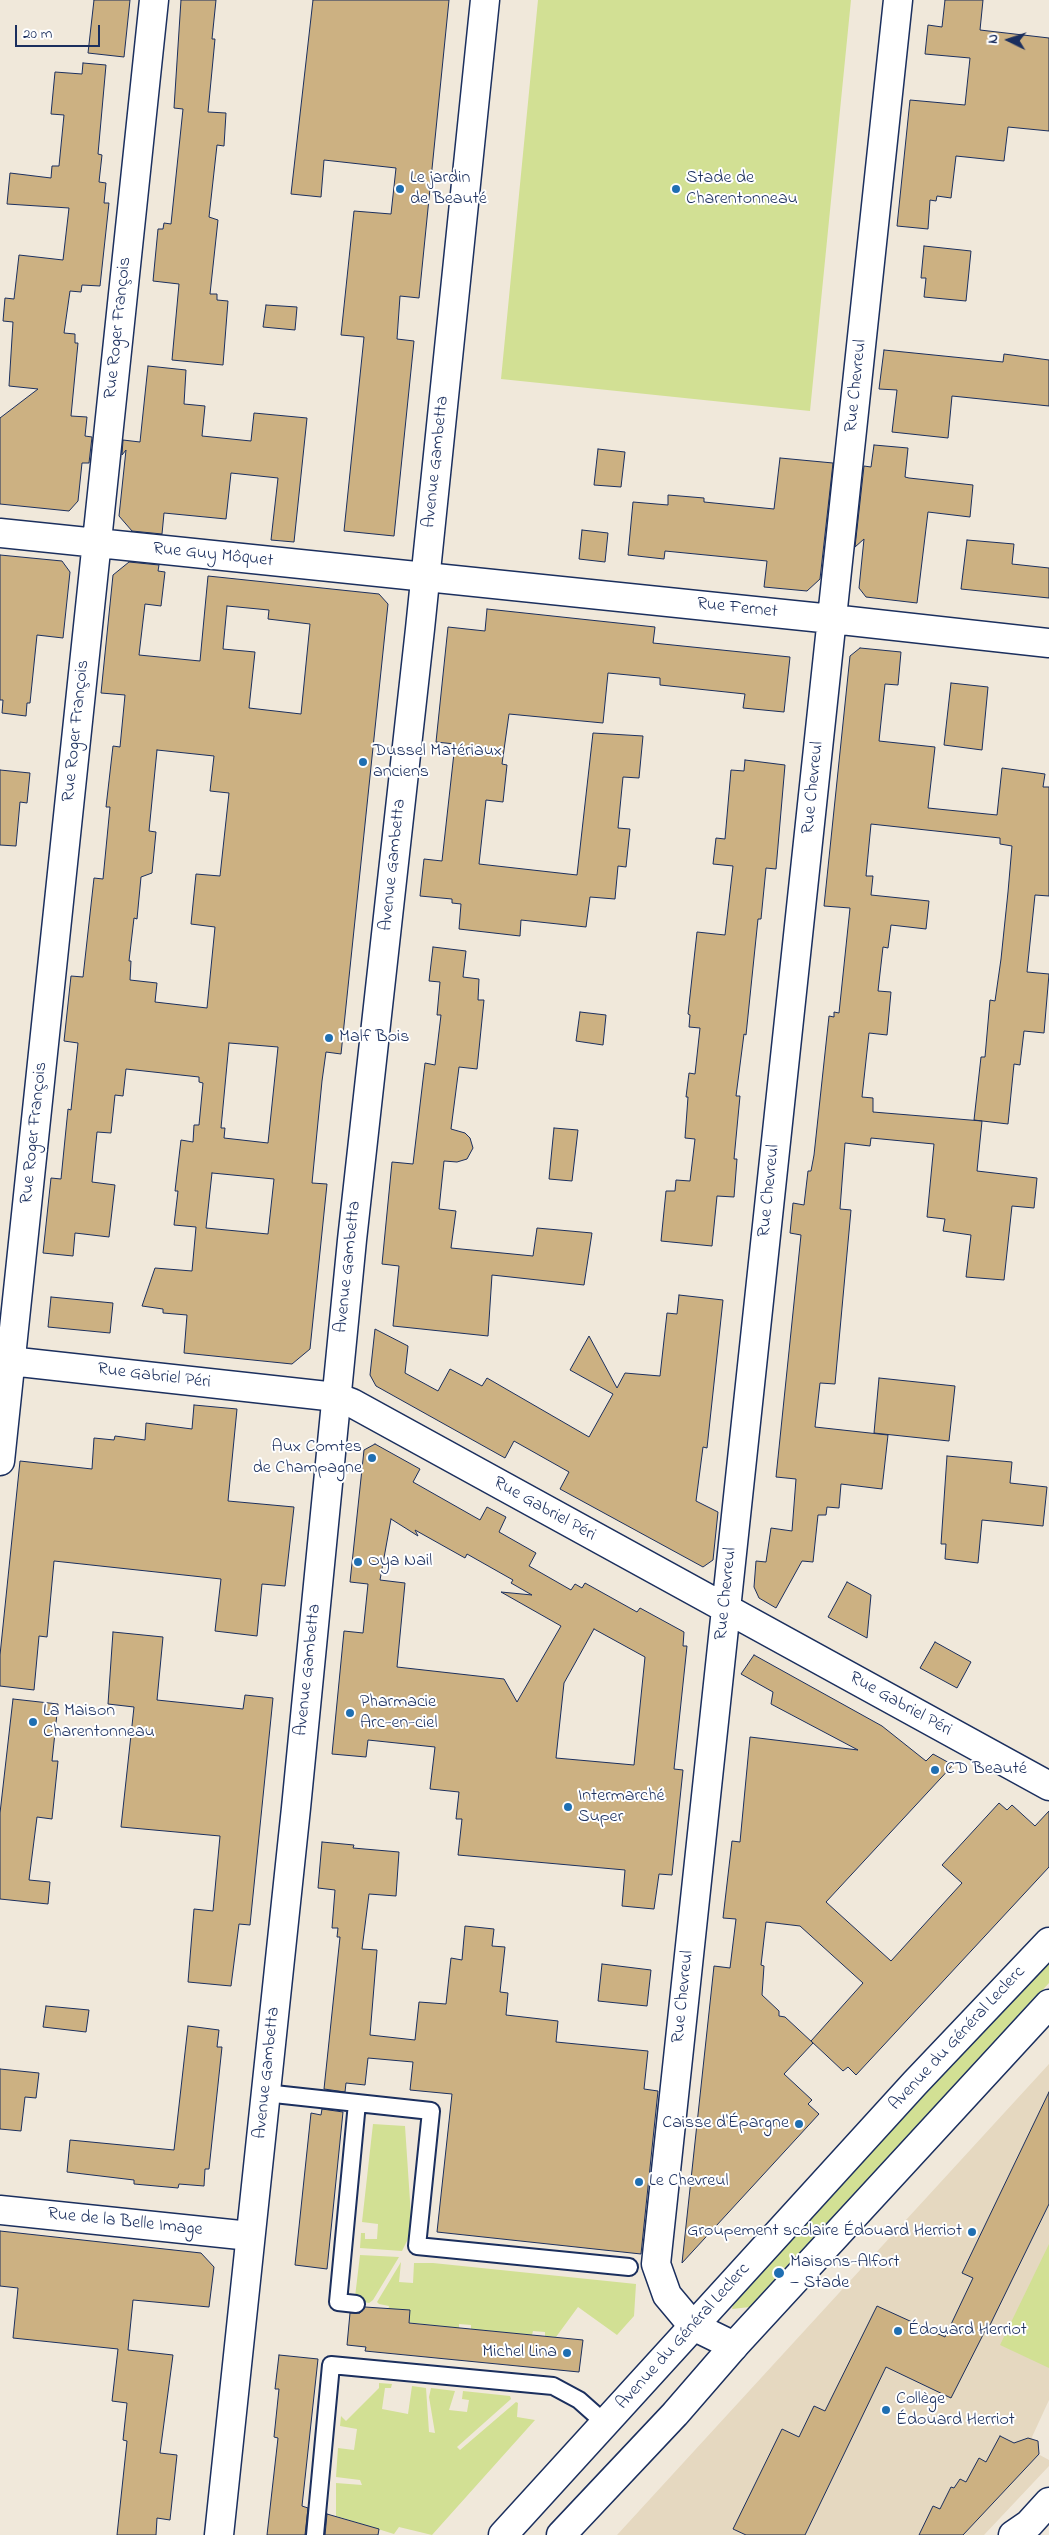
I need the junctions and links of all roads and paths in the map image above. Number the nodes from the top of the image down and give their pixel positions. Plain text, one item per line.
1 (154, 0) edge
2 (485, 0) edge
3 (898, 0) edge
4 (0, 533) edge
5 (96, 544) junction
6 (425, 578) junction
7 (832, 619) junction
8 (1049, 643) edge
9 (6, 1360) edge
10 (336, 1397) junction
11 (0, 1461) edge
12 (725, 1610) junction
13 (1049, 1786) edge
14 (1049, 1942) edge
15 (1049, 2004) edge
16 (266, 2093) junction
17 (357, 2103) junction
18 (0, 2210) edge
19 (250, 2236) junction
20 (629, 2267) dead end
21 (356, 2304) dead end
22 (693, 2326) junction
23 (734, 2346) junction
24 (606, 2424) junction
25 (1049, 2502) edge
26 (219, 2535) edge
27 (315, 2535) edge
28 (504, 2535) edge
29 (561, 2535) edge
30 (1013, 2535) edge

1 - 5 street, Rue Roger François
2 - 6 street, Avenue Gambetta
3 - 7 street, Rue Chevreul
4 - 5 street, Rue Guy Môquet
5 - 6 street, Rue Guy Môquet
5 - 9 street, Rue Roger François
6 - 7 street, Rue Fernet
6 - 10 street, Avenue Gambetta
7 - 8 street, Rue Fernet
7 - 12 street, Rue Chevreul
9 - 10 street, Rue Gabriel Péri
9 - 11 street, Rue Roger François
10 - 12 street, Rue Gabriel Péri
10 - 16 street, Avenue Gambetta
12 - 13 street, Rue Gabriel Péri
12 - 22 street, Rue Chevreul
14 - 22 street, Avenue du Général Leclerc
15 - 23 street
16 - 17 lane
16 - 19 street, Avenue Gambetta
17 - 20 lane
17 - 21 lane
18 - 19 street, Rue de la Belle Image
19 - 26 street, Avenue Gambetta
22 - 23 street, Rue Chevreul
22 - 24 street, Avenue du Général Leclerc
23 - 29 street
24 - 27 lane
24 - 28 street, Avenue du Général Leclerc
25 - 30 street

